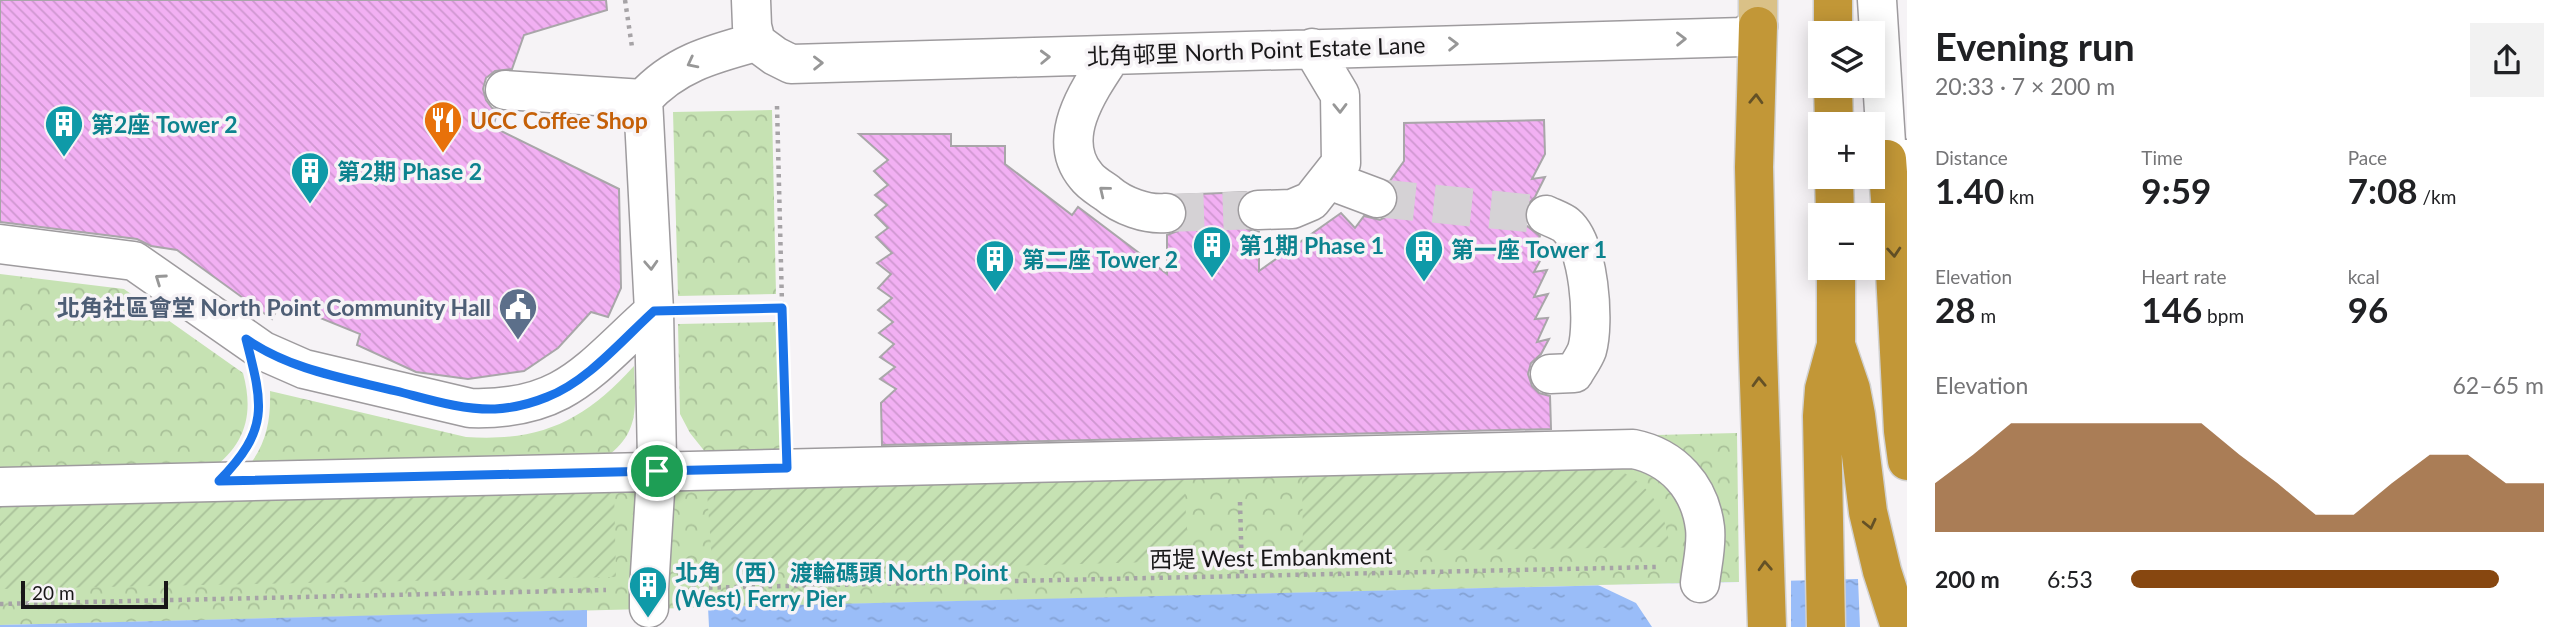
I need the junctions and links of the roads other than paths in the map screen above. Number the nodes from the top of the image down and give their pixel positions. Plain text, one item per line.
1 (751, 0) edge
2 (1833, 0) edge
3 (1877, 0) edge
4 (1758, 13) edge
5 (1833, 21) edge
6 (756, 42) junction
7 (1312, 48) junction
8 (1112, 55) junction
9 (505, 90) dead end
10 (643, 99) junction
11 (1897, 159) edge
12 (1329, 180) junction
13 (1377, 198) tunnel mouth
14 (1258, 210) tunnel mouth
15 (1166, 213) tunnel mouth
16 (1546, 215) tunnel mouth
17 (0, 244) edge
18 (1836, 280) edge
19 (654, 311) junction
20 (1836, 345) junction
21 (1550, 374) dead end
22 (1907, 461) edge
23 (657, 471) junction
24 (0, 487) edge
25 (1701, 574) road end
26 (649, 599) road end
27 (1768, 627) edge
28 (1826, 627) edge
29 (1900, 627) edge

1 - 6 street
2 - 5 highway
3 - 11 street
7 -> 4 street, 北角邨里 North Point Estate Lane
27 -> 4 highway
6 -> 8 street, 北角邨里 North Point Estate Lane
6 -> 10 street
7 - 8 street, 北角邨里 North Point Estate Lane
7 -> 12 street
15 -> 8 street
9 - 10 street
10 -> 19 street
11 -> 22 highway
12 - 13 street
12 - 14 street
16 - 21 street
19 -> 17 street
18 - 20 highway
19 - 23 street
20 - 28 highway
20 -> 29 highway
23 - 24 street
23 - 25 street
23 - 26 street

